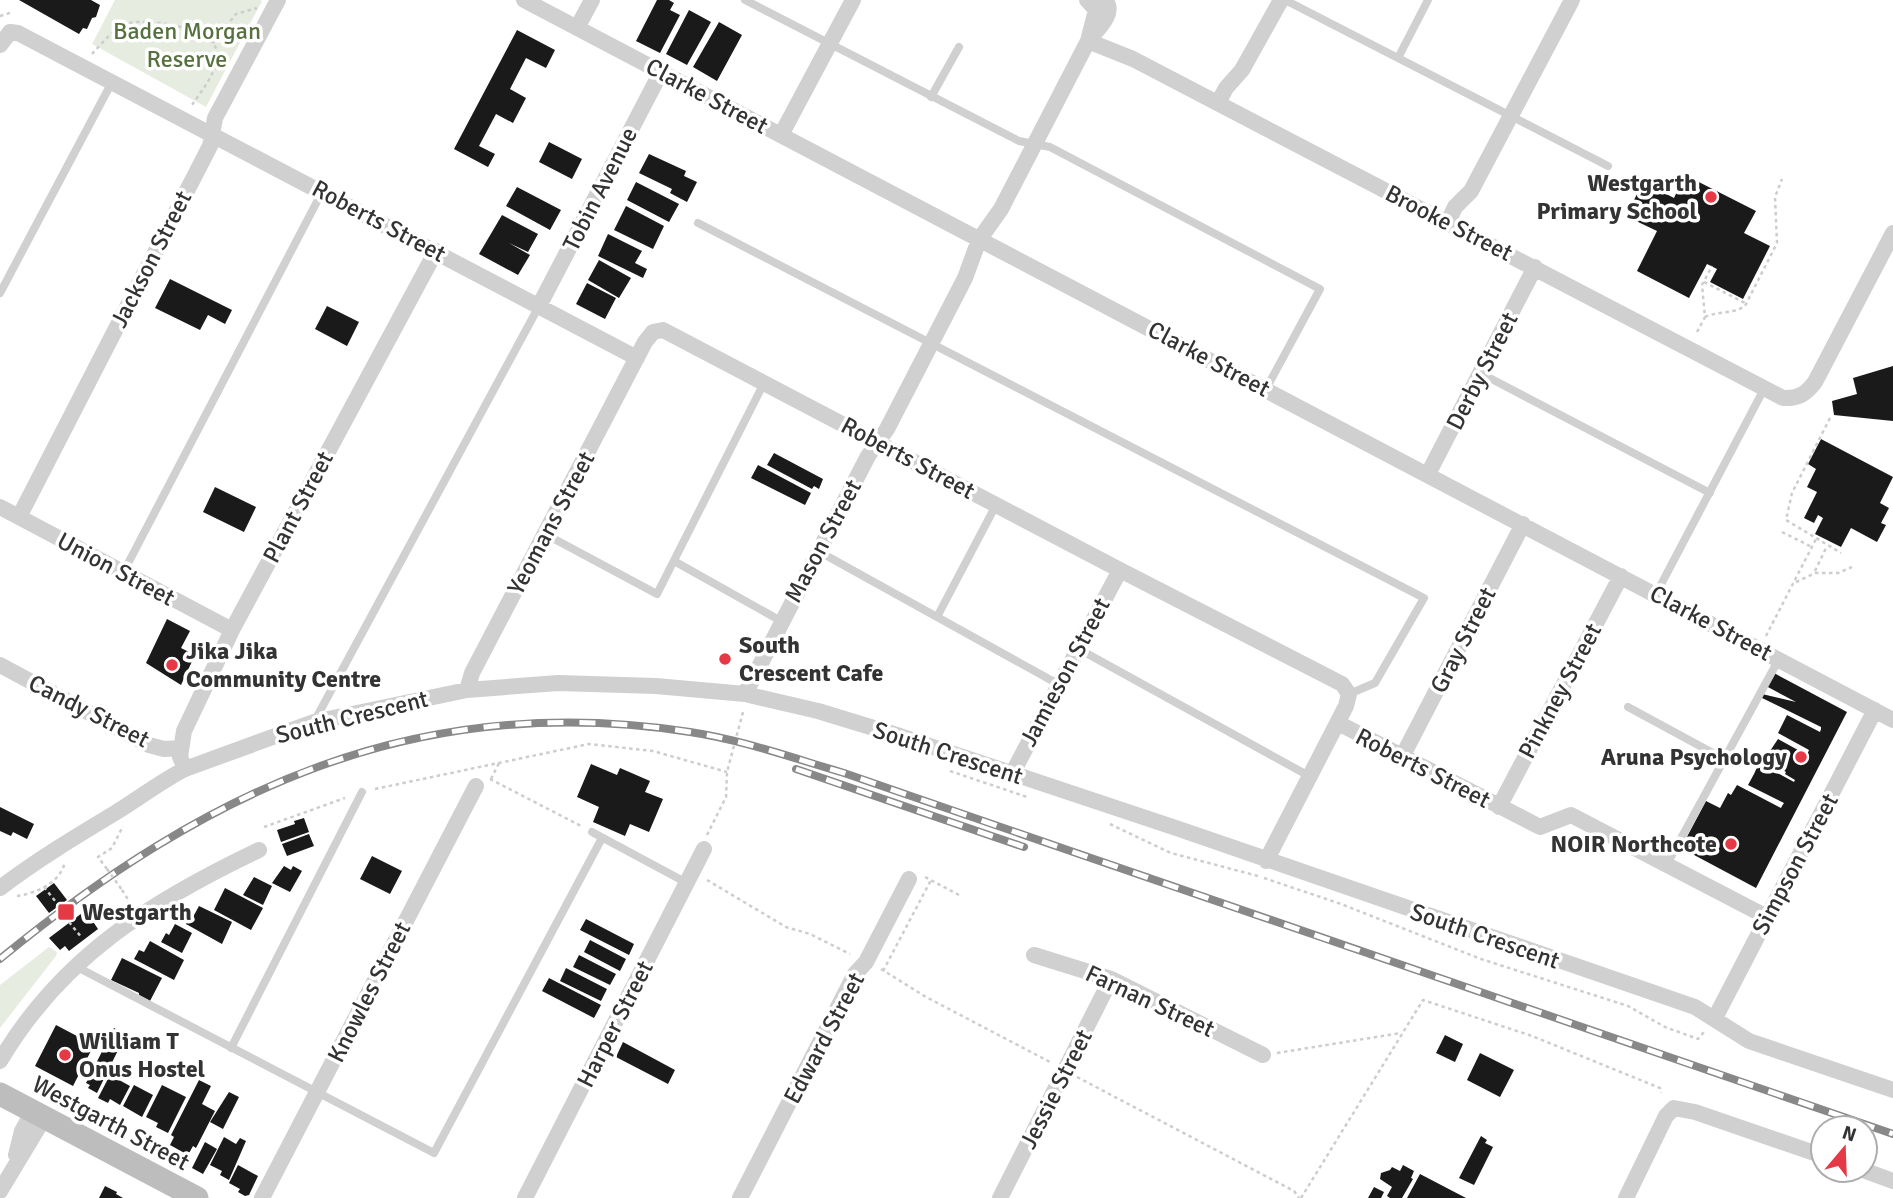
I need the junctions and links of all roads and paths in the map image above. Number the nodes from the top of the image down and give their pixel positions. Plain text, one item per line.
1 (524, 0) edge
2 (592, 0) edge
3 (744, 0) edge
4 (853, 0) edge
5 (1283, 0) edge
6 (1428, 0) edge
7 (1572, 0) edge
8 (271, 4) edge
9 (1099, 4) edge
10 (13, 12) dead end
11 (0, 16) edge
12 (577, 28) junction
13 (1092, 35) junction
14 (213, 43) junction
15 (0, 45) edge
16 (830, 45) junction
17 (958, 47) dead end
18 (92, 54) dead end
19 (1398, 58) junction
20 (661, 72) junction
21 (112, 82) junction
22 (931, 97) junction
23 (191, 106) dead end
24 (1223, 106) junction
25 (1510, 116) junction
26 (212, 134) junction
27 (781, 135) junction
28 (1035, 145) junction
29 (1608, 166) dead end
30 (1782, 179) dead end
31 (322, 192) junction
32 (698, 223) dead end
33 (1453, 224) junction
34 (1893, 233) edge
35 (984, 242) junction
36 (436, 251) junction
37 (1712, 266) dead end
38 (1535, 267) junction
39 (1704, 282) junction
40 (0, 293) edge
41 (1747, 304) junction
42 (539, 306) junction
43 (1705, 317) junction
44 (1697, 332) dead end
45 (930, 344) junction
46 (637, 358) junction
47 (1482, 374) junction
48 (765, 382) junction
49 (1765, 387) junction
50 (1266, 389) junction
51 (1830, 418) dead end
52 (878, 443) junction
53 (1428, 474) junction
54 (1710, 493) junction
55 (996, 505) junction
56 (0, 507) edge
57 (19, 517) junction
58 (1523, 524) junction
59 (1782, 532) dead end
60 (545, 534) junction
61 (1816, 539) junction
62 (1827, 546) junction
63 (1812, 547) junction
64 (818, 551) junction
65 (1841, 552) dead end
66 (674, 561) junction
67 (1852, 567) dead end
68 (1120, 570) junction
69 (123, 573) junction
70 (1815, 573) junction
71 (1621, 576) junction
72 (1794, 583) junction
73 (1656, 594) junction
74 (937, 617) junction
75 (781, 621) junction
76 (232, 630) junction
77 (1766, 637) dead end
78 (1077, 649) junction
79 (1779, 659) junction
80 (0, 665) edge
81 (1058, 684) junction
82 (467, 690) junction
83 (745, 694) junction
84 (1349, 694) junction
85 (1628, 707) dead end
86 (1875, 710) junction
87 (743, 712) dead end
88 (1893, 720) edge
89 (314, 722) junction
90 (1338, 723) junction
91 (180, 748) junction
92 (1402, 757) junction
93 (1724, 759) junction
94 (499, 763) junction
95 (942, 768) dead end
96 (185, 769) junction
97 (469, 770) junction
98 (727, 772) junction
99 (1012, 774) junction
100 (1309, 776) junction
101 (491, 779) junction
102 (476, 786) dead end
103 (362, 792) junction
104 (726, 797) dead end
105 (1027, 797) dead end
106 (1499, 807) junction
107 (1103, 821) dead end
108 (124, 823) dead end
109 (264, 827) dead end
110 (592, 832) joint
111 (602, 838) junction
112 (704, 849) dead end
113 (259, 850) dead end
114 (65, 860) dead end
115 (1266, 860) junction
116 (1667, 864) junction
117 (915, 877) joint
118 (931, 880) junction
119 (687, 883) junction
120 (44, 887) junction
121 (0, 888) edge
122 (959, 895) dead end
123 (17, 896) dead end
124 (60, 906) dead end
125 (114, 911) dead end
126 (1767, 916) junction
127 (69, 922) dead end
128 (84, 941) dead end
129 (1034, 955) dead end
130 (74, 965) junction
131 (883, 971) dead end
132 (1111, 979) junction
133 (1715, 1018) junction
134 (1401, 1034) junction
135 (231, 1048) junction
136 (1264, 1055) joint
137 (0, 1061) edge
138 (1066, 1070) junction
139 (1893, 1090) edge
140 (317, 1092) junction
141 (1661, 1093) dead end
142 (0, 1094) edge
143 (38, 1115) junction
144 (1809, 1151) edge
145 (0, 1191) edge
146 (197, 1198) edge
147 (262, 1198) edge
148 (525, 1198) edge
149 (740, 1198) edge
150 (1000, 1198) edge
151 (1300, 1198) edge
152 (1626, 1198) edge

1 - 12 street, Clarke Street
2 - 12 street
3 - 16 lane
4 - 16 street
5 - 19 lane
5 - 24 street
6 - 19 lane
7 - 25 street
8 - 14 path
8 - 26 street, Jackson Street
9 - 13 street, Mason Street
10 - 11 path
12 - 20 street, Clarke Street
13 - 24 street, Brooke Street
13 - 28 street, Mason Street
14 - 18 path
14 - 23 path
15 - 21 street, Roberts Street
16 - 22 lane
16 - 27 street
17 - 22 lane
19 - 25 lane
20 - 27 street, Clarke Street
20 - 42 street, Tobin Avenue
21 - 26 street, Roberts Street
21 - 40 lane
22 - 28 lane
24 - 33 street, Brooke Street
25 - 29 lane
25 - 33 street
26 - 31 street, Roberts Street
26 - 57 street, Jackson Street
27 - 35 street, Clarke Street
28 - 35 street, Mason Street
28 - 50 lane
30 - 41 path
31 - 36 street, Roberts Street
31 - 69 lane
32 - 45 lane
33 - 38 street, Brooke Street
34 - 49 street, Brooke Street
35 - 45 street, Mason Street
35 - 50 street, Clarke Street
36 - 42 street, Roberts Street
36 - 76 street, Plant Street
37 - 39 path
38 - 47 street, Derby Street
38 - 49 street, Brooke Street
39 - 41 path
39 - 43 path
41 - 43 path
42 - 46 street, Roberts Street
42 - 89 lane
43 - 44 path
45 - 52 street, Mason Street
45 - 84 lane
46 - 48 street, Roberts Street
46 - 60 street, Yeomans Street
47 - 53 street, Derby Street
47 - 54 lane
48 - 52 street, Roberts Street
48 - 66 lane
49 - 54 lane
50 - 53 street, Clarke Street
51 - 61 path
52 - 55 street, Roberts Street
52 - 64 street, Mason Street
53 - 58 street, Clarke Street
54 - 73 lane
55 - 68 street, Roberts Street
55 - 74 lane
56 - 57 street, Union Street
57 - 69 street, Union Street
58 - 71 street, Clarke Street
58 - 92 street, Gray Street
59 - 63 path
60 - 66 lane
60 - 82 street, Yeomans Street
61 - 62 path
61 - 63 path
62 - 65 path
62 - 70 path
63 - 72 path
64 - 74 lane
64 - 75 street, Mason Street
66 - 75 lane
67 - 70 path
68 - 78 street, Jamieson Street
68 - 84 street, Roberts Street
69 - 76 street, Union Street
70 - 72 path
71 - 73 street, Clarke Street
71 - 106 street, Pinkney Street
72 - 77 path
73 - 79 street, Clarke Street
74 - 81 lane
75 - 83 street, Mason Street
76 - 91 street, Plant Street
78 - 81 street, Jamieson Street
78 - 100 lane
79 - 86 street, Clarke Street
79 - 93 lane
80 - 91 street, Candy Street
81 - 99 street, Jamieson Street
82 - 83 street, South Crescent
82 - 89 street, South Crescent
83 - 99 street, South Crescent
84 - 90 street, Roberts Street
85 - 93 lane
86 - 88 street, Clarke Street
86 - 126 street, Simpson Street
87 - 98 path
89 - 96 street, South Crescent
90 - 92 street, Roberts Street
90 - 100 street
91 - 96 street
92 - 106 street, Roberts Street
93 - 116 lane
94 - 97 path
94 - 98 path
94 - 101 path
95 - 105 path
96 - 121 street, South Crescent
97 - 101 path
97 - 103 path
98 - 104 path
99 - 115 street, South Crescent
100 - 115 street
101 - 110 path
102 - 140 street, Knowles Street
103 - 109 path
103 - 135 lane
106 - 116 street, Roberts Street
107 - 133 path
108 - 125 path, bridge
110 - 111 lane
111 - 119 lane
111 - 140 lane
112 - 119 street, Harper Street
113 - 130 street
114 - 120 path
115 - 133 street, South Crescent
116 - 126 street, Roberts Street
117 - 118 path
117 - 149 street, Edward Street
118 - 122 path
118 - 131 path
119 - 148 street, Harper Street
120 - 123 path
120 - 124 path
126 - 133 street, Simpson Street
127 - 128 path
129 - 132 street, Farnan Street
130 - 135 lane
130 - 137 street
132 - 136 street, Farnan Street
132 - 138 street, Jessie Street
133 - 139 street, South Crescent
134 - 136 path
134 - 141 path
134 - 151 path
135 - 140 lane
138 - 150 street, Jessie Street
138 - 151 path
140 - 147 street, Knowles Street
142 - 143 main road, Westgarth Street
143 - 145 street
143 - 146 main road, Westgarth Street
144 - 152 street

